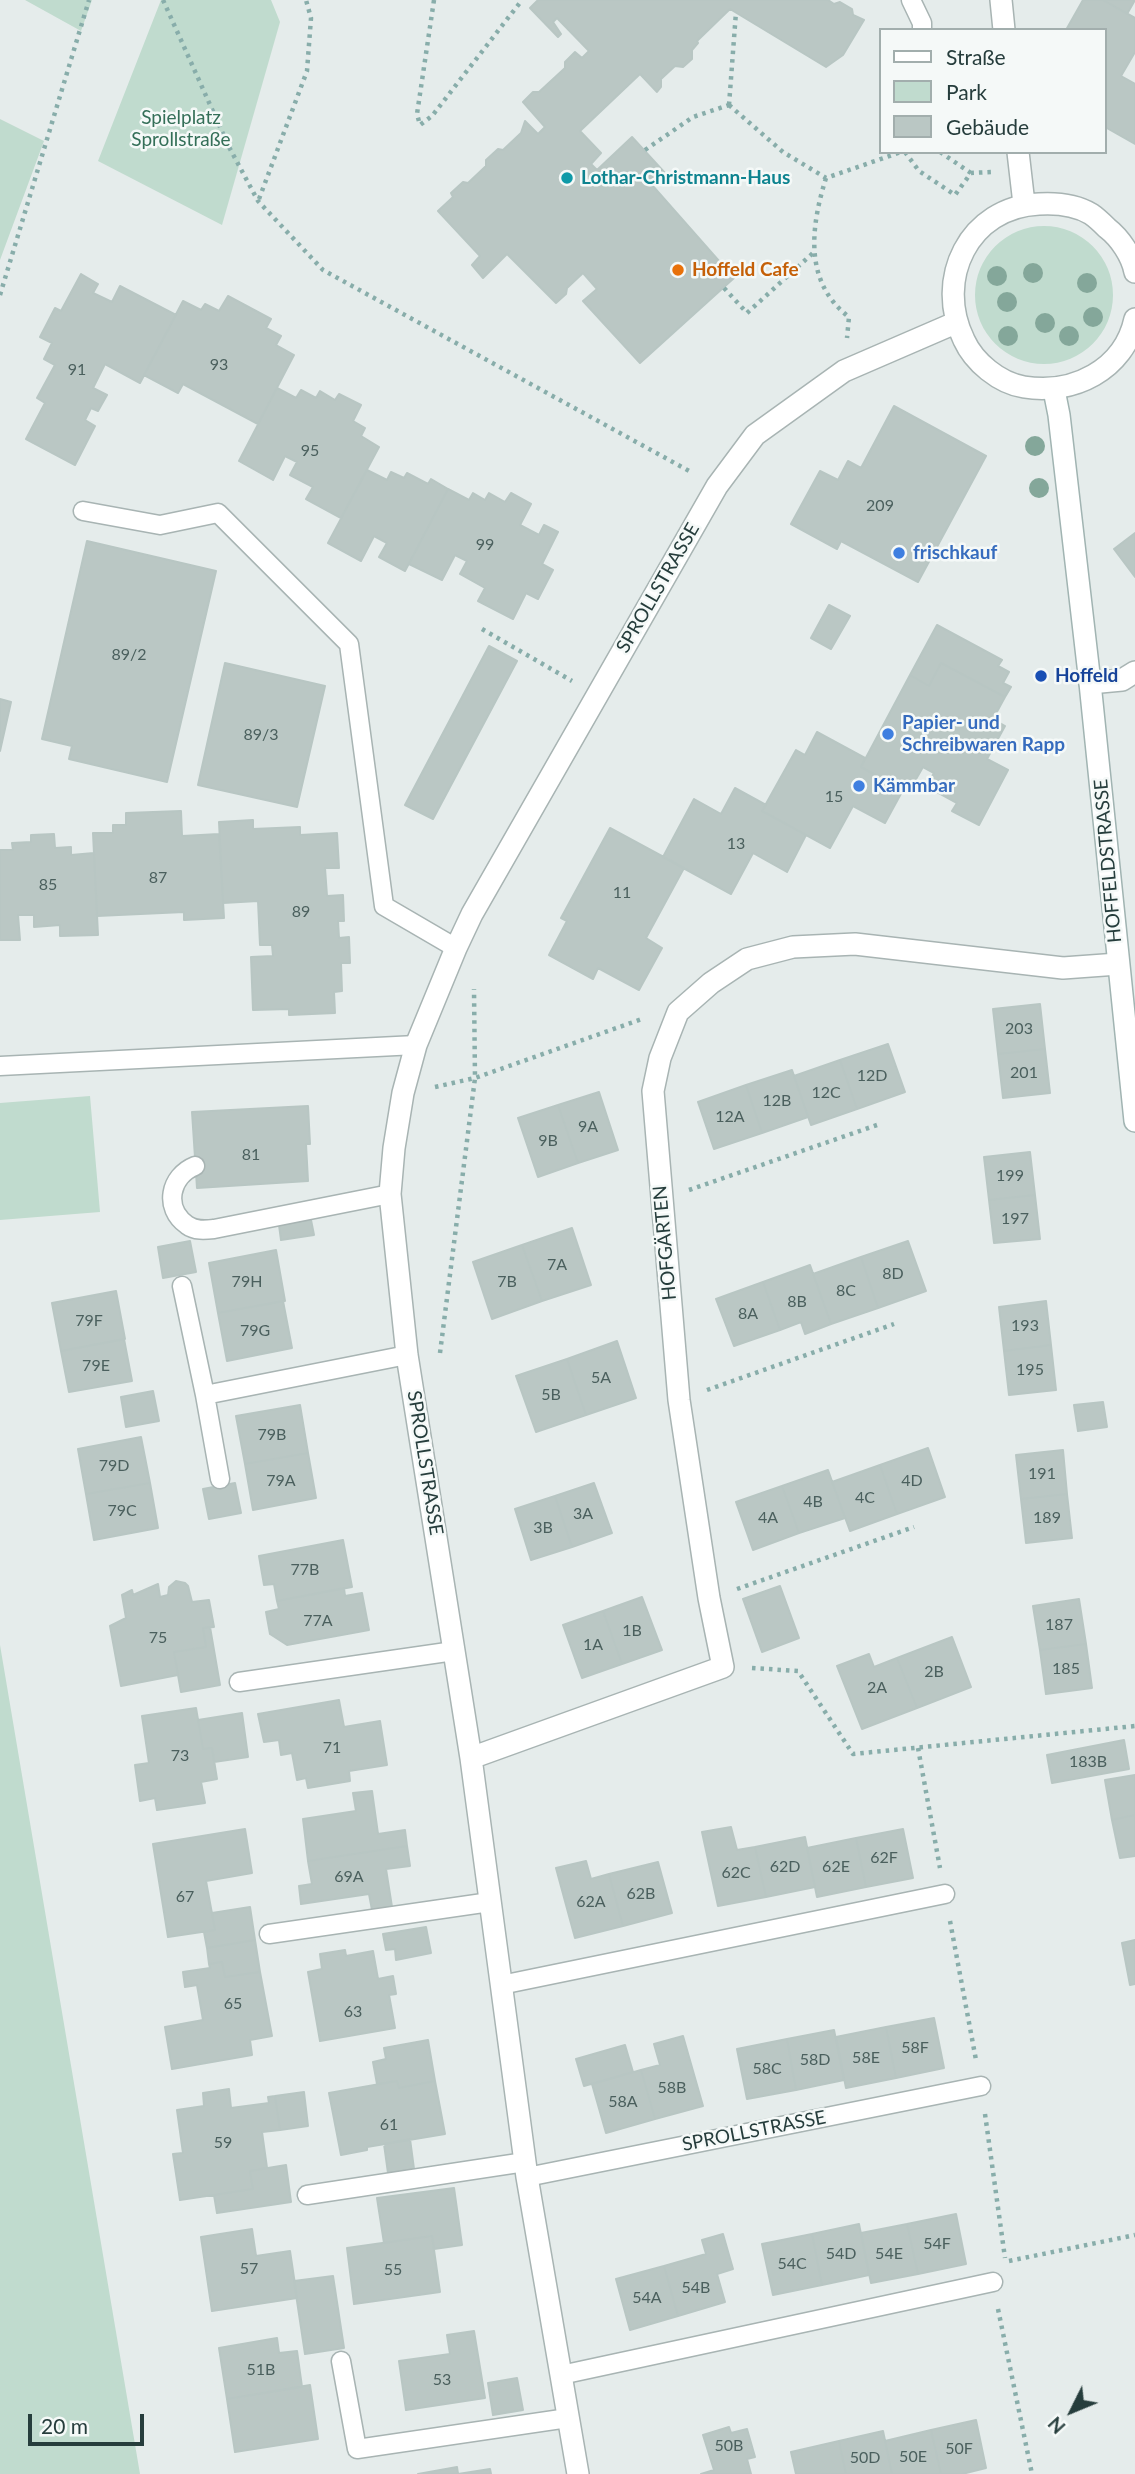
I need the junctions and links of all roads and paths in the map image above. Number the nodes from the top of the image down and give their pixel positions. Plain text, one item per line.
1 (89, 0) edge
2 (163, 0) edge
3 (306, 0) edge
4 (434, 0) edge
5 (522, 0) edge
6 (911, 0) edge
7 (1001, 0) edge
8 (736, 12) dead end
9 (922, 28) edge
10 (1004, 28) edge
11 (729, 105) junction
12 (645, 150) dead end
13 (897, 154) edge
14 (905, 154) edge
15 (943, 154) edge
16 (1019, 160) edge
17 (971, 173) junction
18 (826, 178) junction
19 (258, 201) junction
20 (1024, 204) junction
21 (813, 253) junction
22 (1135, 272) edge
23 (724, 288) dead end
24 (0, 295) edge
25 (840, 310) dead end
26 (1135, 319) edge
27 (955, 323) junction
28 (1054, 390) junction
29 (717, 485) junction
30 (83, 511) dead end
31 (482, 629) dead end
32 (1135, 672) edge
33 (570, 680) dead end
34 (1090, 683) junction
35 (456, 948) junction
36 (1118, 964) junction
37 (474, 982) dead end
38 (678, 1012) junction
39 (416, 1045) junction
40 (0, 1066) edge
41 (475, 1078) junction
42 (1135, 1112) edge
43 (877, 1125) dead end
44 (195, 1166) dead end
45 (390, 1194) junction
46 (661, 1200) junction
47 (182, 1286) dead end
48 (894, 1324) dead end
49 (407, 1355) junction
50 (438, 1365) dead end
51 (205, 1395) junction
52 (679, 1400) junction
53 (220, 1479) dead end
54 (914, 1527) dead end
55 (709, 1598) junction
56 (454, 1651) junction
57 (723, 1667) junction
58 (239, 1682) dead end
59 (1135, 1726) edge
60 (471, 1758) junction
61 (945, 1894) dead end
62 (489, 1902) junction
63 (270, 1934) dead end
64 (501, 1985) junction
65 (981, 2086) dead end
66 (526, 2169) junction
67 (307, 2195) dead end
68 (1135, 2235) edge
69 (1006, 2262) dead end
70 (993, 2281) dead end
71 (341, 2361) dead end
72 (561, 2375) junction
73 (568, 2417) junction
74 (578, 2474) edge

1 - 24 path
2 - 19 path
3 - 19 path
4 - 5 path
6 - 9 lane
7 - 10 street
8 - 11 path
11 - 12 path
11 - 18 path
13 - 18 path
14 - 17 path
15 - 17 path
16 - 17 path
16 - 20 street
18 - 21 path
19 - 29 path
20 - 22 street
20 - 27 street
21 - 23 path
21 - 25 path
26 - 28 street
27 - 28 street
27 - 29 street, SPROLLSTRASSE
28 - 34 street, HOFFELDSTRASSE
29 - 35 street, SPROLLSTRASSE
30 - 35 lane
31 - 33 path
32 - 34 street
34 - 36 street, HOFFELDSTRASSE
35 - 39 street, SPROLLSTRASSE
36 - 38 street, HOFGÄRTEN
36 - 42 street, HOFFELDSTRASSE
37 - 41 path
38 - 41 path
38 - 46 street, HOFGÄRTEN
39 - 40 lane
39 - 45 street, SPROLLSTRASSE
41 - 50 path
43 - 46 path
44 - 45 lane
45 - 49 street, SPROLLSTRASSE
46 - 52 street, HOFGÄRTEN
47 - 51 lane
48 - 52 path
49 - 51 lane
49 - 56 street, SPROLLSTRASSE
51 - 53 lane
52 - 55 street, HOFGÄRTEN
54 - 55 path
55 - 57 street, HOFGÄRTEN
56 - 58 lane
56 - 60 street, SPROLLSTRASSE
57 - 59 path
57 - 60 street
60 - 62 street, SPROLLSTRASSE
61 - 64 lane
62 - 63 lane
62 - 64 street, SPROLLSTRASSE
64 - 66 street, SPROLLSTRASSE
65 - 66 lane, SPROLLSTRASSE
66 - 67 lane
66 - 72 street, SPROLLSTRASSE
68 - 69 path
70 - 72 lane
71 - 73 lane
72 - 73 street, SPROLLSTRASSE
73 - 74 street, SPROLLSTRASSE

